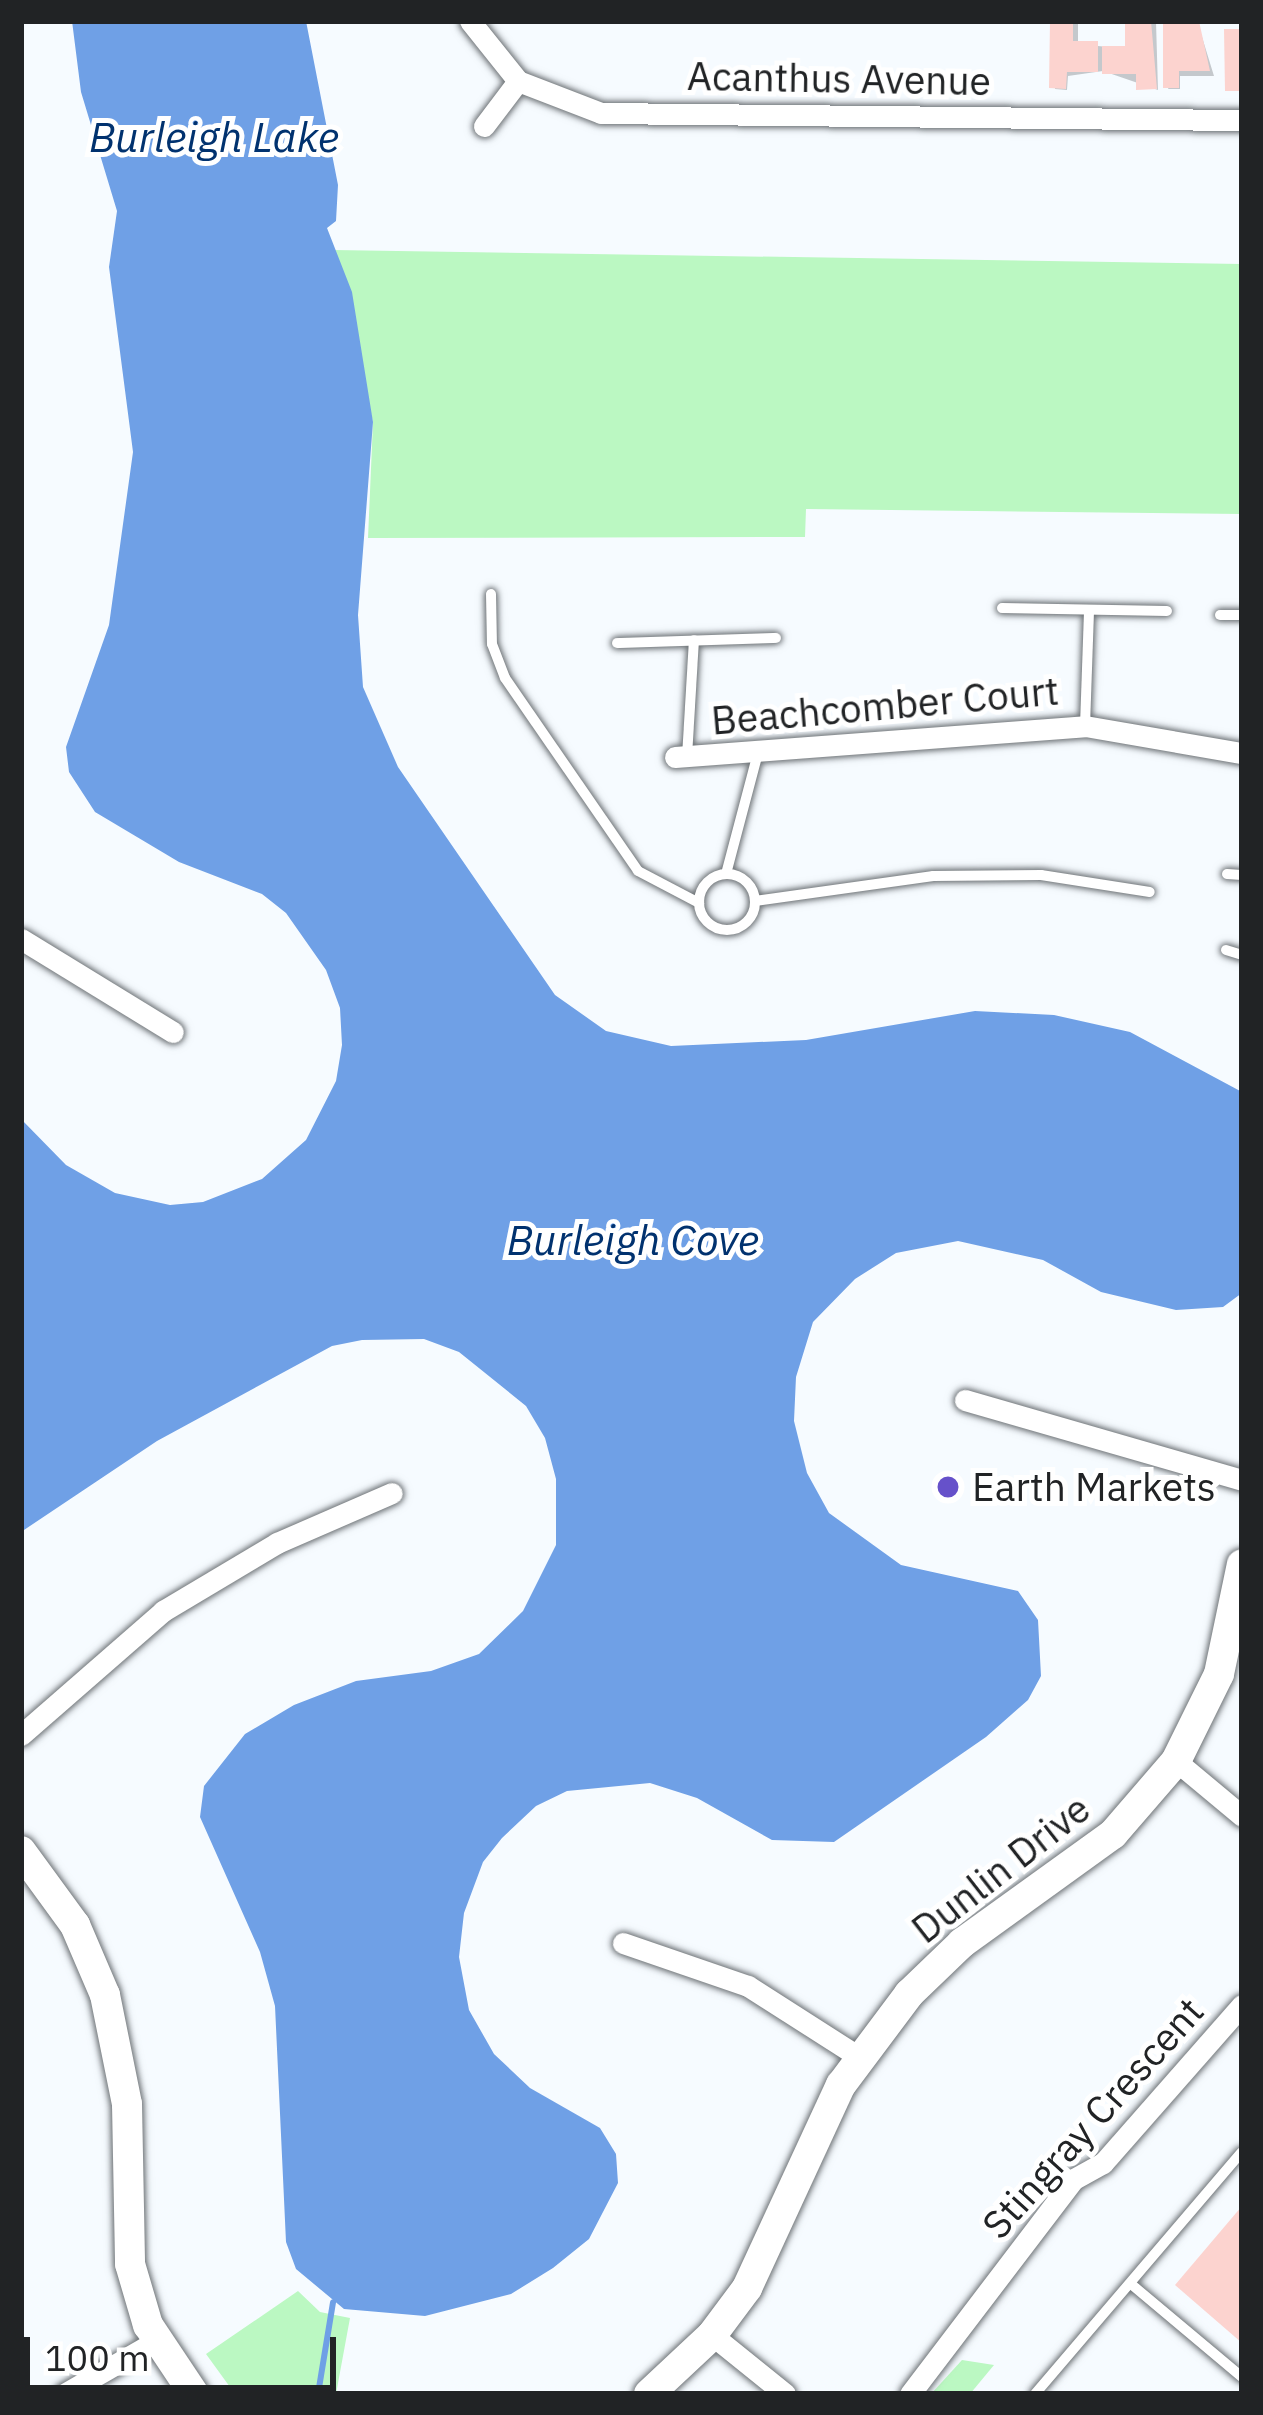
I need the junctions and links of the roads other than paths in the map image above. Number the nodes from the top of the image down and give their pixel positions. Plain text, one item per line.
1 (470, 21) edge
2 (518, 81) junction
3 (1242, 120) edge
4 (484, 126) dead end
5 (491, 594) dead end
6 (1002, 608) dead end
7 (1089, 610) junction
8 (1167, 611) dead end
9 (1220, 615) dead end
10 (1242, 615) edge
11 (776, 638) dead end
12 (694, 640) junction
13 (617, 643) dead end
14 (1085, 726) junction
15 (1242, 753) edge
16 (681, 757) joint
17 (757, 757) junction
18 (726, 874) junction
19 (1227, 874) dead end
20 (1242, 875) edge
21 (1150, 892) dead end
22 (755, 901) junction
23 (699, 903) junction
24 (21, 939) edge
25 (1226, 950) dead end
26 (1242, 955) edge
27 (173, 1033) dead end
28 (965, 1400) dead end
29 (1242, 1480) edge
30 (392, 1493) dead end
31 (1242, 1564) edge
32 (21, 1735) edge
33 (1176, 1761) junction
34 (1242, 1816) edge
35 (21, 1851) edge
36 (623, 1943) dead end
37 (1242, 2005) edge
38 (859, 2056) junction
39 (1242, 2152) edge
40 (1131, 2284) junction
41 (712, 2335) junction
42 (157, 2341) junction
43 (1242, 2378) edge
44 (64, 2394) edge
45 (194, 2394) edge
46 (649, 2394) edge
47 (785, 2394) edge
48 (910, 2394) edge
49 (1036, 2394) edge

1 - 2 street
2 - 3 street, Acanthus Avenue
2 - 4 street
5 - 23 lane
6 - 7 lane
7 - 8 lane
7 - 14 lane
9 - 10 lane
11 - 12 lane
12 - 13 lane
12 - 16 lane
14 - 15 street, Beachcomber Court
14 - 17 street, Beachcomber Court
16 - 17 street, Beachcomber Court
17 - 18 lane
18 - 22 lane
18 - 23 lane
19 - 20 lane
21 - 22 lane
22 - 23 lane
24 - 27 street
25 - 26 lane
28 - 29 street
30 - 32 street
31 - 33 street, Dunlin Drive
33 - 34 street
33 - 38 street, Dunlin Drive
35 - 42 street
36 - 38 street
37 - 48 street, Stingray Crescent
38 - 41 street, Dunlin Drive
39 - 40 lane
40 - 43 lane
40 - 49 lane
41 - 46 street, Dunlin Drive
41 - 47 street
42 - 44 street
42 - 45 street

